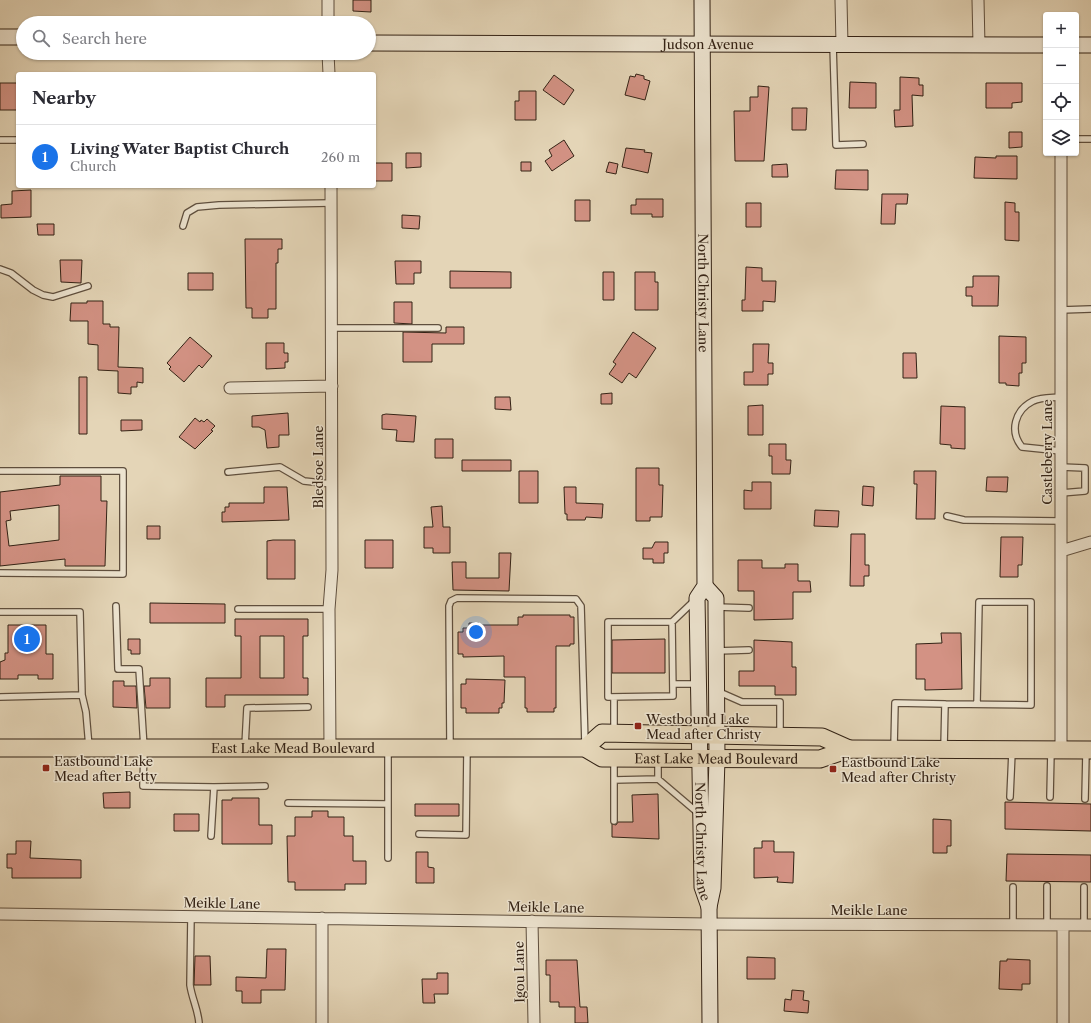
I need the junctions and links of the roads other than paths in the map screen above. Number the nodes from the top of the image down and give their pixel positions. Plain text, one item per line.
1 (328, 0) edge
2 (702, 0) edge
3 (842, 0) edge
4 (978, 0) edge
5 (328, 16) edge
6 (0, 37) edge
7 (16, 37) edge
8 (376, 42) edge
9 (703, 44) junction
10 (838, 44) junction
11 (978, 45) junction
12 (1043, 45) edge
13 (1079, 45) edge
14 (1091, 45) edge
15 (328, 60) edge
16 (329, 72) edge
17 (1091, 138) edge
18 (1079, 139) edge
19 (0, 140) edge
20 (16, 140) edge
21 (863, 144) dead end
22 (1061, 156) edge
23 (331, 188) edge
24 (331, 203) junction
25 (183, 226) dead end
26 (0, 269) edge
27 (88, 286) dead end
28 (1091, 309) edge
29 (1061, 310) junction
30 (332, 328) junction
31 (438, 328) dead end
32 (332, 386) junction
33 (230, 388) dead end
34 (1062, 397) junction
35 (1062, 451) junction
36 (1062, 467) junction
37 (0, 471) edge
38 (228, 472) dead end
39 (332, 484) junction
40 (1062, 493) junction
41 (947, 516) dead end
42 (1062, 521) junction
43 (1091, 542) edge
44 (1062, 551) junction
45 (0, 574) edge
46 (701, 592) junction
47 (116, 606) dead end
48 (716, 607) junction
49 (238, 608) dead end
50 (749, 608) dead end
51 (329, 609) junction
52 (0, 612) edge
53 (672, 622) junction
54 (749, 650) dead end
55 (716, 651) junction
56 (673, 684) junction
57 (698, 684) junction
58 (717, 691) junction
59 (82, 696) junction
60 (0, 697) edge
61 (614, 697) junction
62 (945, 704) junction
63 (977, 704) junction
64 (308, 707) dead end
65 (614, 734) junction
66 (698, 735) junction
67 (717, 736) junction
68 (780, 736) junction
69 (0, 748) edge
70 (89, 748) junction
71 (144, 748) junction
72 (245, 748) junction
73 (330, 748) junction
74 (388, 748) junction
75 (450, 748) junction
76 (467, 748) junction
77 (585, 748) junction
78 (848, 749) junction
79 (894, 749) junction
80 (944, 749) junction
81 (1012, 750) junction
82 (1056, 750) junction
83 (1088, 750) edge
84 (614, 758) junction
85 (658, 758) junction
86 (699, 758) junction
87 (717, 758) junction
88 (658, 779) junction
89 (614, 780) junction
90 (265, 786) dead end
91 (214, 787) junction
92 (1010, 797) dead end
93 (1050, 797) dead end
94 (1085, 799) dead end
95 (288, 804) dead end
96 (388, 804) junction
97 (700, 814) junction
98 (614, 821) dead end
99 (419, 834) dead end
100 (211, 836) dead end
101 (388, 858) dead end
102 (1047, 886) dead end
103 (1013, 887) dead end
104 (1084, 887) dead end
105 (709, 907) junction
106 (0, 914) edge
107 (191, 916) junction
108 (322, 918) junction
109 (532, 921) junction
110 (709, 924) junction
111 (1012, 924) junction
112 (1046, 925) junction
113 (1063, 925) junction
114 (1088, 925) edge
115 (199, 1023) edge
116 (322, 1023) edge
117 (534, 1023) edge
118 (710, 1023) edge
119 (1063, 1023) edge

1 - 5 street
2 - 9 street, North Christy Lane
3 - 10 street
4 - 11 street
6 - 7 street
8 - 9 street, Judson Avenue
9 - 10 street, Judson Avenue
9 - 46 street, North Christy Lane
10 - 11 street, Judson Avenue
10 - 21 lane
11 - 12 street, Judson Avenue
13 - 14 street
15 - 16 street
17 - 18 lane
19 - 20 lane
22 - 29 street, Castleberry Lane
23 - 24 street, Bledsoe Lane
24 - 25 lane
24 - 30 street, Bledsoe Lane
26 - 27 lane
28 - 29 lane
29 - 34 street, Castleberry Lane
30 - 31 lane
30 - 32 street, Bledsoe Lane
32 - 33 street
32 - 39 street, Bledsoe Lane
34 - 35 street, Castleberry Lane
34 - 35 lane
35 - 36 street, Castleberry Lane
36 - 40 street, Castleberry Lane
36 - 40 lane
37 - 45 lane
38 - 39 lane
39 - 51 street, Bledsoe Lane
40 - 42 street, Castleberry Lane
41 - 42 lane
42 - 44 street, Castleberry Lane
43 - 44 street
44 - 82 street, Castleberry Lane
46 - 48 street, North Christy Lane
46 - 53 lane
46 - 57 street, North Christy Lane
47 - 71 lane
48 - 50 lane
48 - 55 street, North Christy Lane
49 - 51 lane
51 - 73 street, Bledsoe Lane
52 - 59 lane
53 - 56 lane
53 - 61 lane
54 - 55 lane
55 - 58 street, North Christy Lane
56 - 57 lane
56 - 61 lane
57 - 66 street, North Christy Lane
58 - 67 street, North Christy Lane
58 - 68 lane
59 - 60 lane
59 - 70 lane
61 - 65 lane
62 - 63 lane
62 - 79 lane
62 - 80 lane
63 - 63 lane
64 - 72 lane
65 - 66 main road, East Lake Mead Boulevard
65 - 77 main road, East Lake Mead Boulevard
66 - 67 main road, East Lake Mead Boulevard
66 - 86 street, North Christy Lane
67 - 68 main road, East Lake Mead Boulevard
67 - 87 street, North Christy Lane
68 - 78 main road, East Lake Mead Boulevard
69 - 70 main road, East Lake Mead Boulevard
70 - 71 main road, East Lake Mead Boulevard
71 - 72 main road, East Lake Mead Boulevard
71 - 91 lane
72 - 73 main road, East Lake Mead Boulevard
73 - 74 main road, East Lake Mead Boulevard
74 - 75 main road, East Lake Mead Boulevard
74 - 96 lane
75 - 76 main road, East Lake Mead Boulevard
75 - 77 lane
76 - 77 main road, East Lake Mead Boulevard
76 - 99 lane
77 - 84 main road, East Lake Mead Boulevard
78 - 79 main road, East Lake Mead Boulevard
78 - 87 main road, East Lake Mead Boulevard
79 - 80 main road, East Lake Mead Boulevard
80 - 81 main road, East Lake Mead Boulevard
81 - 82 main road, East Lake Mead Boulevard
81 - 92 lane
82 - 83 main road, East Lake Mead Boulevard
82 - 93 lane
83 - 94 lane
84 - 85 main road, East Lake Mead Boulevard
84 - 89 lane
85 - 86 main road, East Lake Mead Boulevard
85 - 88 lane
86 - 87 main road, East Lake Mead Boulevard
86 - 97 street, North Christy Lane
87 - 105 street, North Christy Lane
88 - 89 lane
88 - 97 lane
89 - 98 lane
90 - 91 lane
91 - 100 lane
95 - 96 lane
96 - 101 lane
97 - 105 street, North Christy Lane
102 - 112 lane
103 - 111 lane
104 - 114 lane
105 - 110 street, North Christy Lane
106 - 107 street, Meikle Lane
107 - 108 street, Meikle Lane
107 - 115 lane
108 - 109 street, Meikle Lane
108 - 116 street
109 - 110 street, Meikle Lane
109 - 117 street, Igou Lane
110 - 111 street, Meikle Lane
110 - 118 street, North Christy Lane
111 - 112 street, Meikle Lane
112 - 113 street, Meikle Lane
113 - 114 street, Meikle Lane
113 - 119 street

